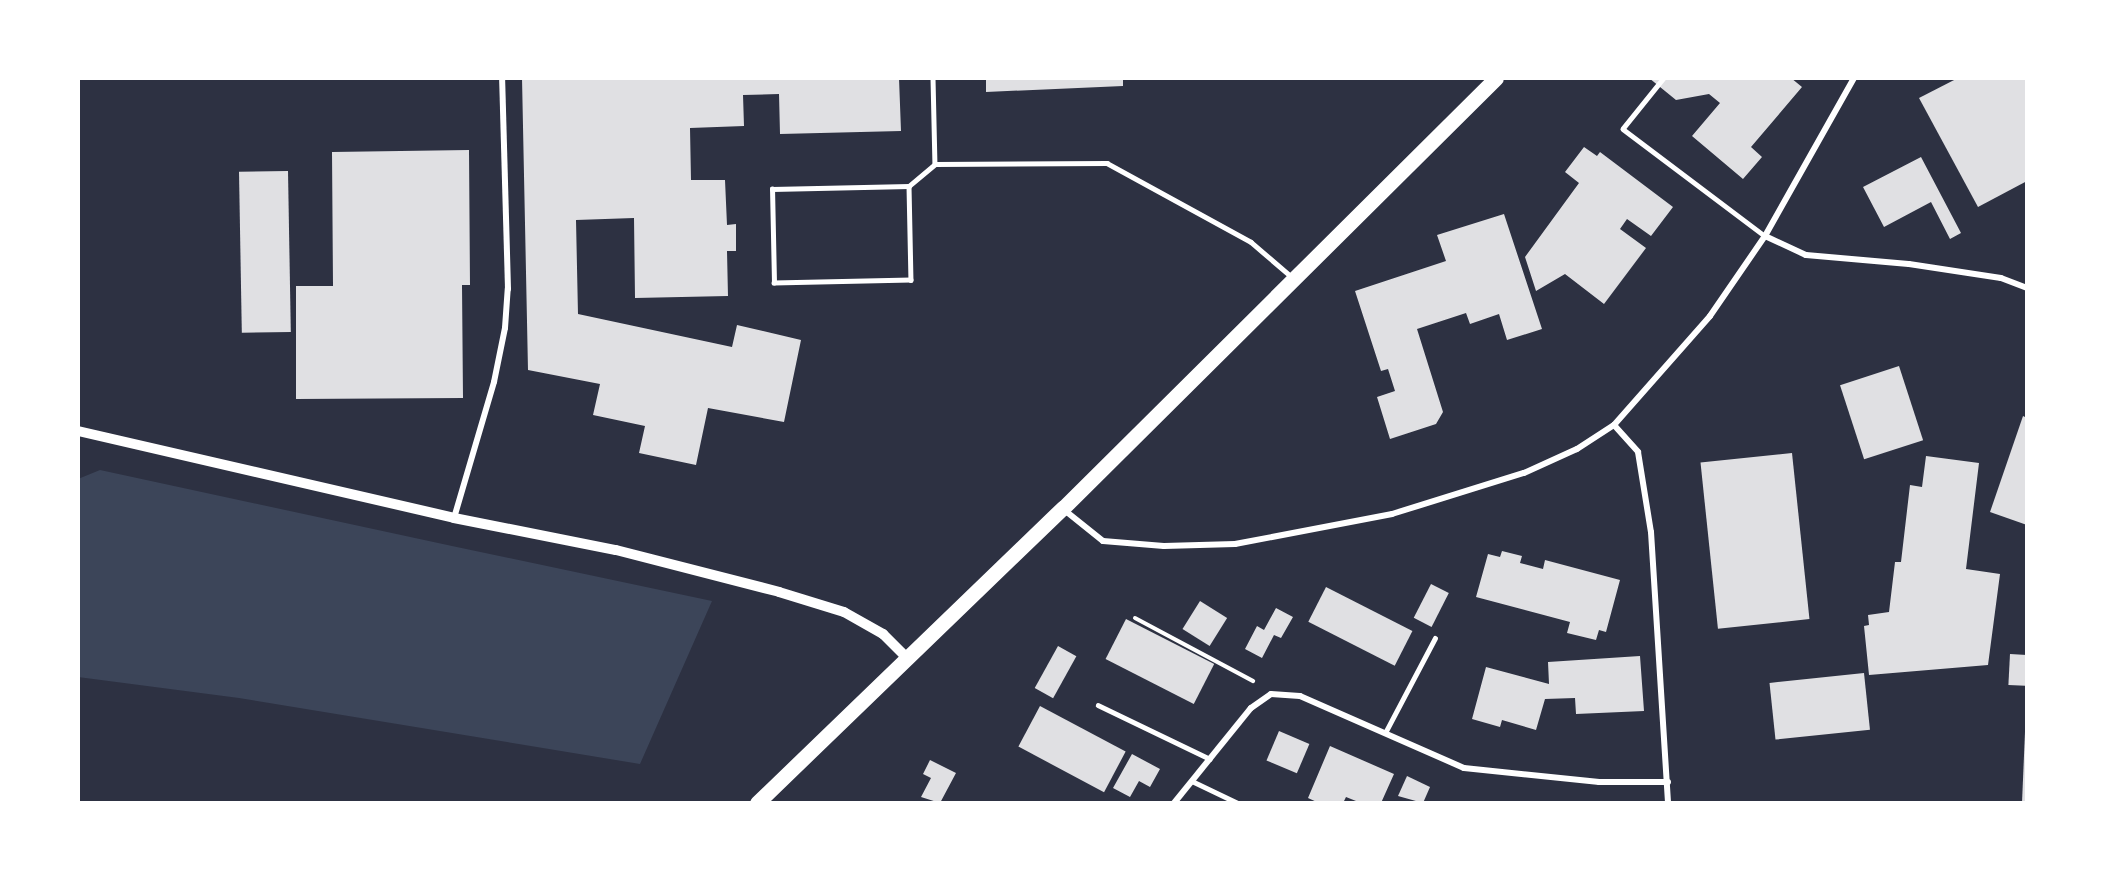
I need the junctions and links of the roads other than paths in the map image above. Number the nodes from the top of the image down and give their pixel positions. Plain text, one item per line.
1 (502, 78) edge
2 (933, 78) edge
3 (1496, 78) edge
4 (1664, 78) edge
5 (1854, 78) edge
6 (935, 164) junction
7 (909, 186) junction
8 (1765, 236) junction
9 (1292, 278) junction
10 (2027, 288) edge
11 (1614, 425) junction
12 (78, 431) edge
13 (1063, 508) junction
14 (454, 518) junction
15 (1435, 639) dead end
16 (906, 657) junction
17 (1098, 705) dead end
18 (1384, 733) junction
19 (1210, 759) junction
20 (1192, 781) junction
21 (1668, 782) junction
22 (757, 803) edge
23 (1174, 803) edge
24 (1238, 803) edge
25 (1668, 803) edge

1 - 14 street
2 - 6 lane
3 - 9 main road
4 - 8 lane
5 - 8 street
6 - 7 lane
6 - 9 lane
7 - 7 lane
8 - 10 street
8 - 11 street
9 - 13 main road
11 - 13 street
11 - 21 street
12 - 14 street
13 - 16 main road
14 - 16 street
15 - 18 lane
16 - 22 main road
17 - 19 lane
18 - 19 street
18 - 21 street
19 - 20 street
20 - 23 street
20 - 24 lane
21 - 25 street

